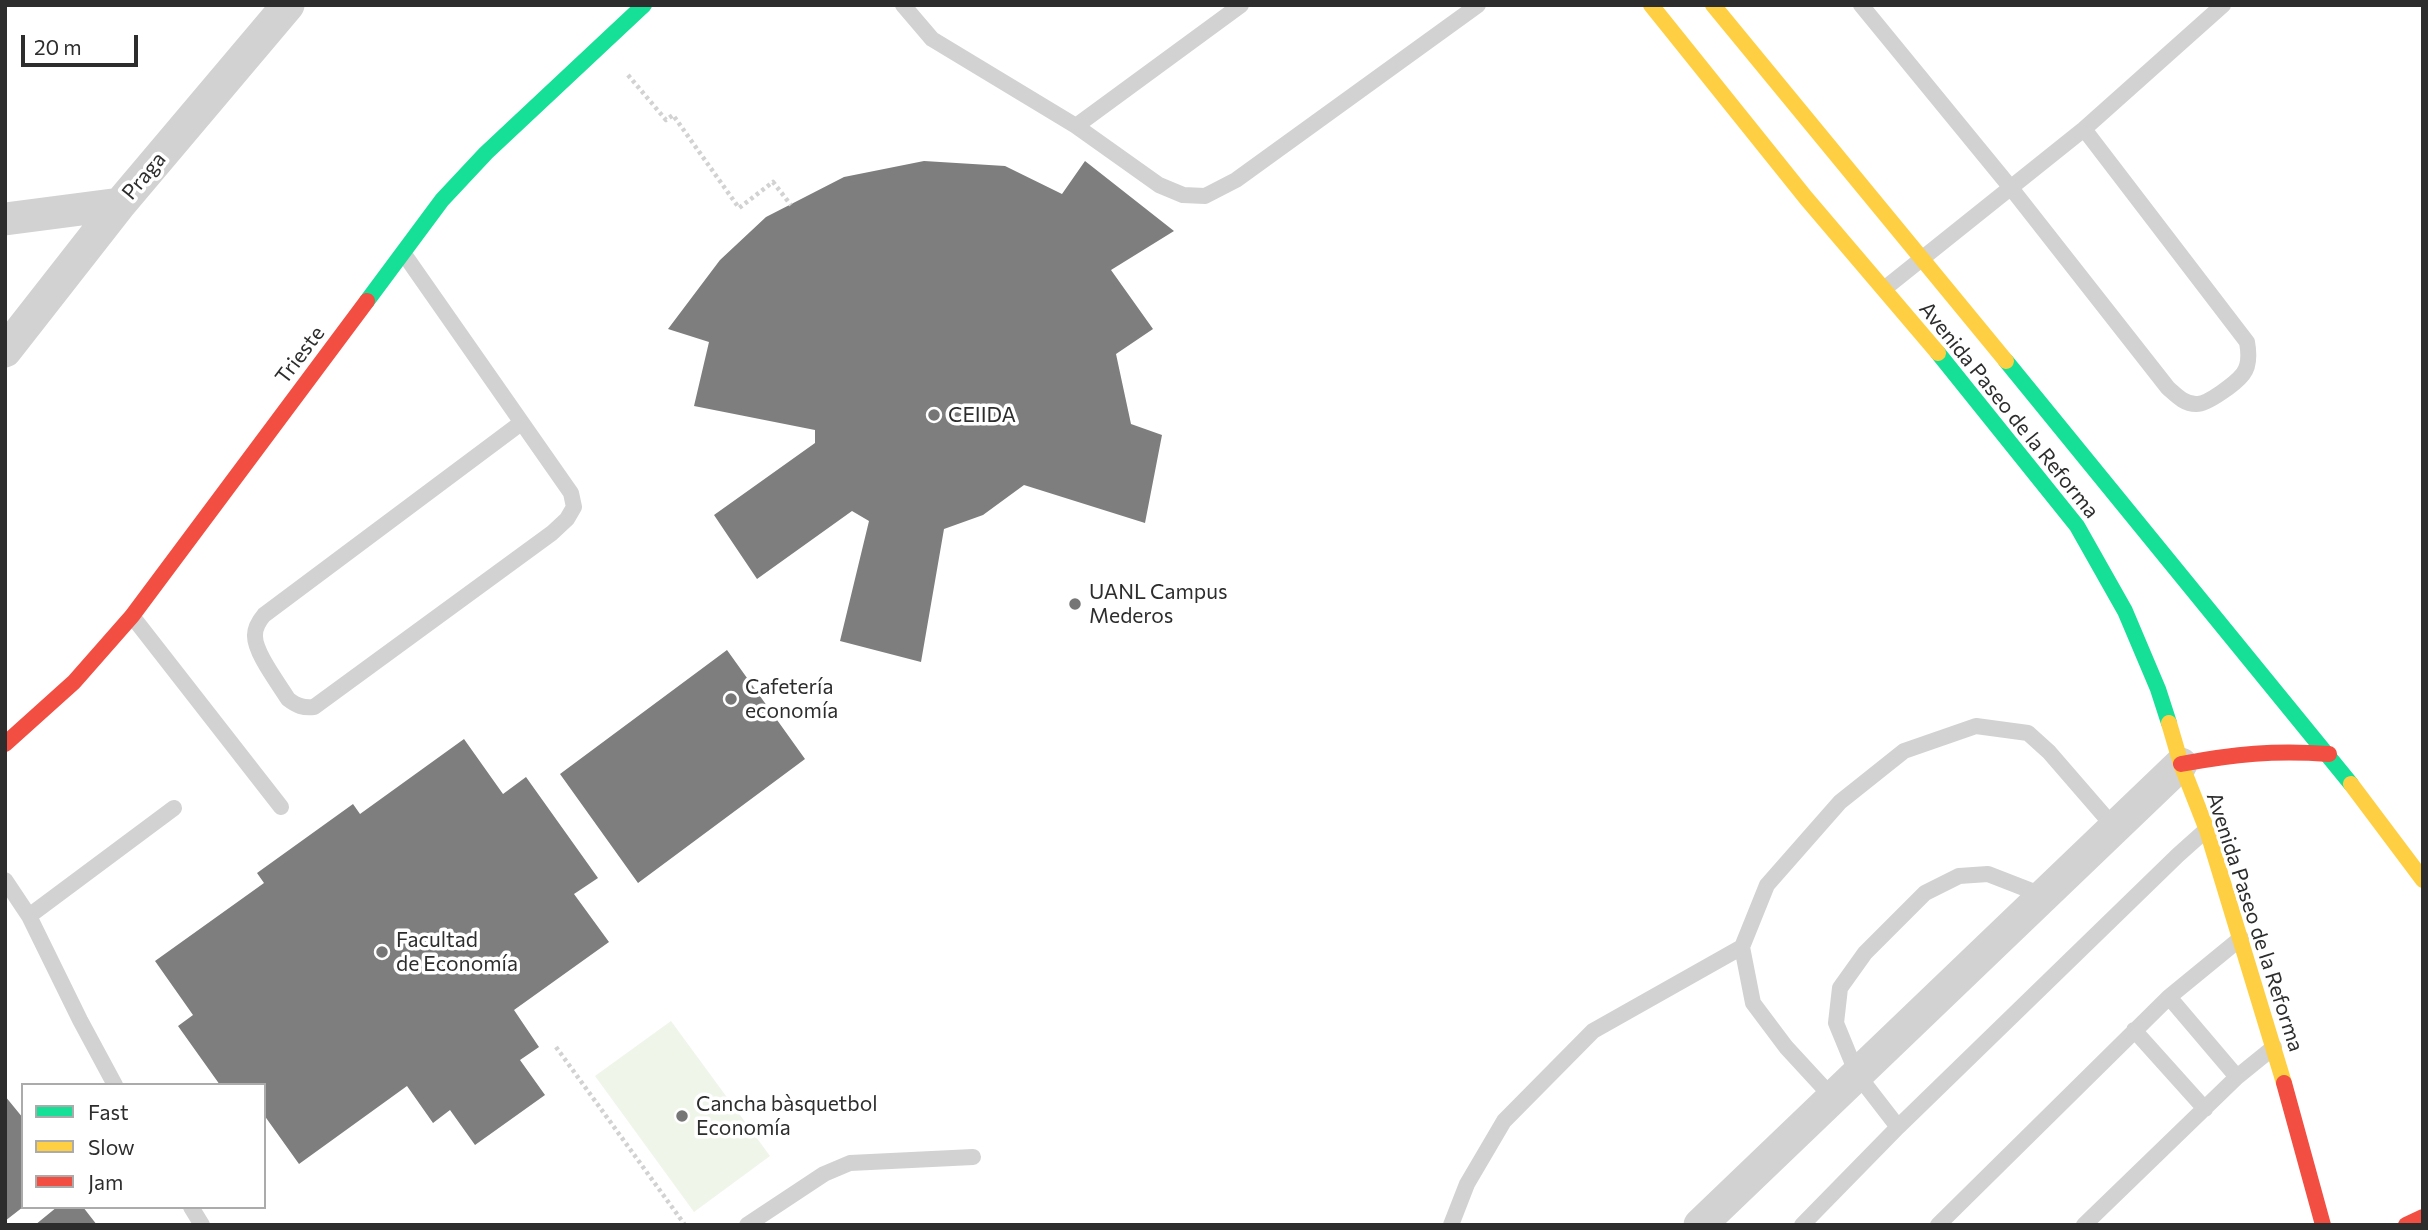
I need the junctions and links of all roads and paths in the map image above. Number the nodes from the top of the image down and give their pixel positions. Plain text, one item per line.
1 (288, 5) edge
2 (644, 5) edge
3 (904, 5) edge
4 (1241, 5) edge
5 (1478, 5) edge
6 (1651, 5) edge
7 (1713, 5) edge
8 (1861, 5) edge
9 (2223, 5) edge
10 (603, 45) junction
11 (1076, 126) junction
12 (2084, 129) junction
13 (2011, 188) junction
14 (120, 204) junction
15 (791, 205) dead end
16 (5, 219) edge
17 (402, 252) junction
18 (1921, 259) junction
19 (1884, 289) junction
20 (5, 351) edge
21 (521, 423) junction
22 (132, 616) junction
23 (5, 744) edge
24 (2329, 754) junction
25 (2181, 764) junction
26 (281, 807) dead end
27 (174, 808) dead end
28 (2114, 827) junction
29 (2207, 830) junction
30 (5, 880) edge
31 (2423, 880) edge
32 (2042, 895) junction
33 (29, 916) junction
34 (2241, 937) junction
35 (1742, 947) junction
36 (2169, 996) junction
37 (2134, 1030) junction
38 (556, 1047) dead end
39 (2274, 1047) junction
40 (1857, 1074) junction
41 (2237, 1077) junction
42 (114, 1083) edge
43 (1833, 1098) junction
44 (2205, 1109) junction
45 (1898, 1127) junction
46 (973, 1157) dead end
47 (192, 1209) edge
48 (2423, 1217) edge
49 (2322, 1220) edge
50 (2341, 1222) dead end
51 (202, 1225) edge
52 (685, 1225) edge
53 (747, 1225) edge
54 (1451, 1225) edge
55 (1700, 1225) edge
56 (1802, 1225) edge
57 (1938, 1225) edge
58 (2084, 1225) edge
59 (2406, 1225) edge

1 - 14 street, Praga
2 - 10 street, Trieste
3 - 11 lane
4 - 11 lane
5 - 11 lane
6 - 19 street, Avenida Paseo de la Reforma
7 - 18 street, Avenida Paseo de la Reforma
8 - 13 lane
9 - 12 lane
10 - 15 path
10 - 17 street, Trieste
12 - 13 lane
12 - 13 lane
13 - 18 lane
14 - 16 street
14 - 20 street, Praga
17 - 21 lane
17 - 22 street, Trieste
18 - 19 lane
18 - 24 street, Avenida Paseo de la Reforma
19 - 25 street, Avenida Paseo de la Reforma
21 - 21 lane
22 - 23 street, Trieste
22 - 26 lane
24 - 25 street
24 - 31 street, Avenida Paseo de la Reforma
25 - 28 street
25 - 29 street, Avenida Paseo de la Reforma
27 - 33 lane
28 - 32 street
28 - 35 lane
29 - 34 street, Avenida Paseo de la Reforma
29 - 45 lane
30 - 33 lane
32 - 40 street
32 - 40 lane
33 - 42 lane
34 - 36 lane
34 - 39 street, Avenida Paseo de la Reforma
35 - 43 lane
35 - 54 lane
36 - 37 lane
36 - 41 lane
37 - 44 lane
37 - 57 lane
38 - 52 path
39 - 41 lane
39 - 49 street, Avenida Paseo de la Reforma
40 - 43 street
40 - 45 lane
41 - 44 lane
43 - 55 street
44 - 58 lane
45 - 56 lane
46 - 53 lane
47 - 51 lane
48 - 59 street
49 - 50 street

